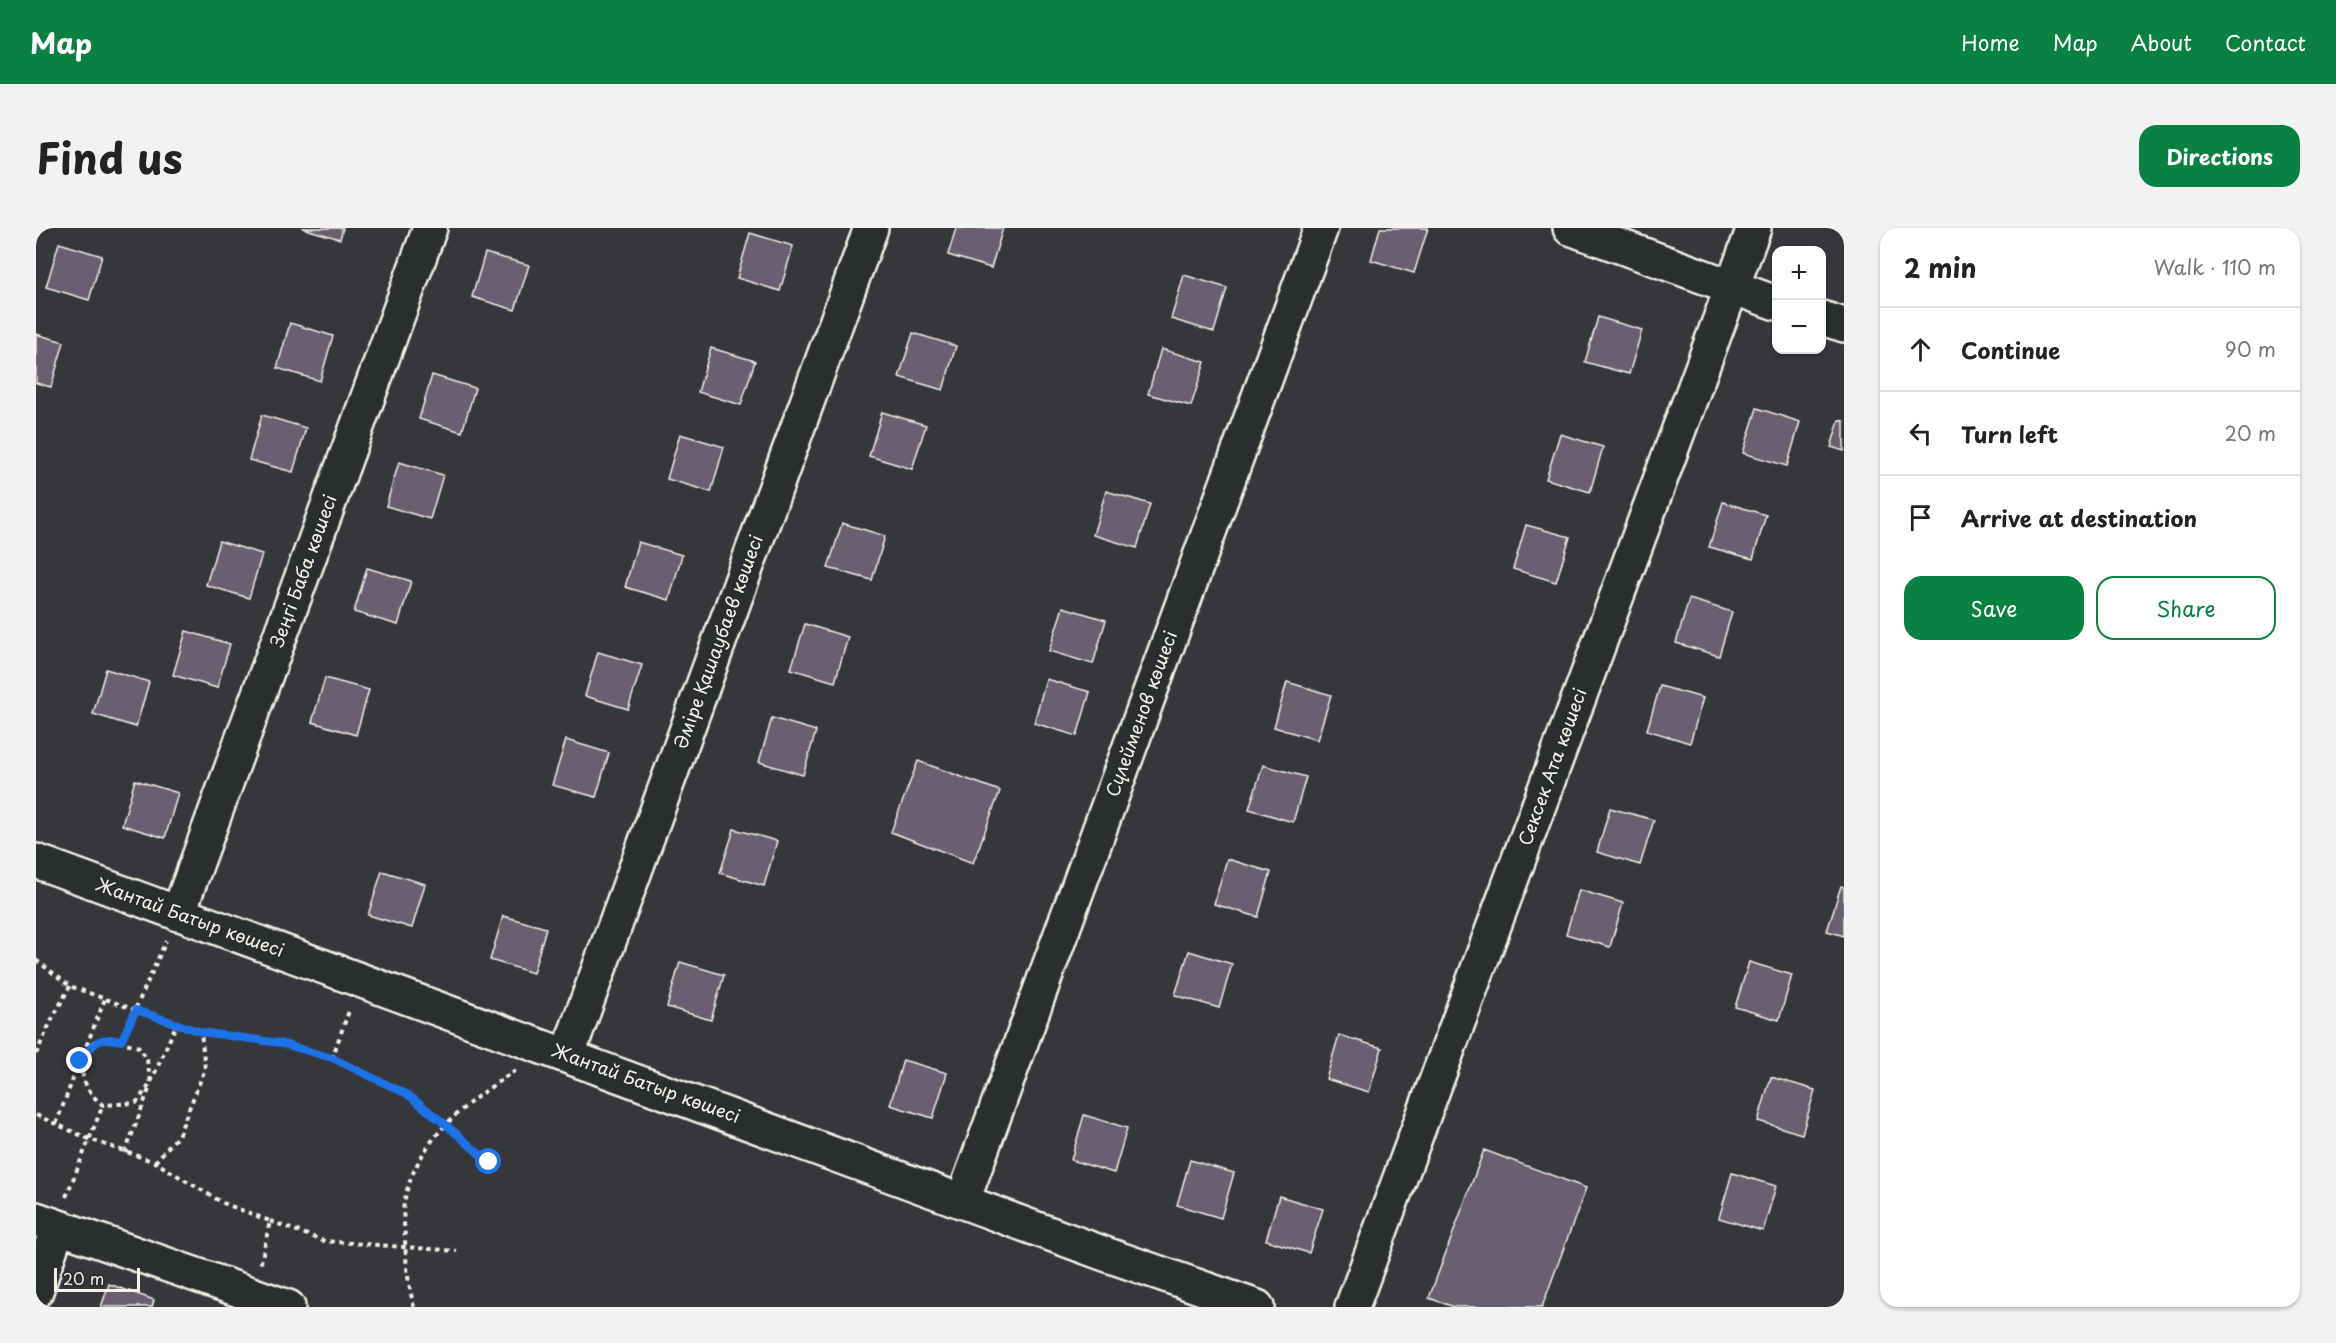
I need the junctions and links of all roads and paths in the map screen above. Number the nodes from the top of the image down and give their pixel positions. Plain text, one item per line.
1 (430, 228) edge
2 (871, 228) edge
3 (1321, 228) edge
4 (1570, 228) edge
5 (1754, 228) edge
6 (1731, 287) junction
7 (1772, 302) edge
8 (1826, 320) edge
9 (1844, 325) edge
10 (36, 861) edge
11 (178, 914) junction
12 (36, 960) edge
13 (360, 980) junction
14 (70, 986) junction
15 (105, 999) junction
16 (136, 1010) junction
17 (176, 1024) junction
18 (201, 1032) junction
19 (121, 1041) junction
20 (558, 1052) junction
21 (36, 1054) edge
22 (332, 1058) junction
23 (80, 1061) junction
24 (151, 1083) junction
25 (103, 1105) junction
26 (36, 1115) edge
27 (56, 1124) junction
28 (445, 1124) junction
29 (89, 1139) junction
30 (125, 1153) junction
31 (155, 1162) junction
32 (489, 1162) dead end
33 (963, 1200) junction
34 (270, 1221) junction
35 (47, 1223) edge
36 (405, 1248) junction
37 (457, 1251) dead end
38 (36, 1291) edge
39 (254, 1295) junction
40 (288, 1307) edge
41 (414, 1307) edge
42 (1257, 1307) edge
43 (1352, 1307) edge

1 - 11 street, Зеңгі Баба көшесі
2 - 20 street, Әміре Қашаубаев көшесі
3 - 33 street, Сүлейменов көшесі
4 - 6 street
5 - 6 street, Сексек Ата көшесі
6 - 7 street
6 - 43 street, Сексек Ата көшесі
8 - 9 street
10 - 11 street, Жантай Батыр көшесі
11 - 13 street, Жантай Батыр көшесі
11 - 16 path
12 - 14 path
13 - 20 street, Жантай Батыр көшесі
13 - 22 path
14 - 15 path
14 - 21 path
15 - 16 path
15 - 23 path
16 - 17 path
16 - 19 path
17 - 18 path
17 - 24 path
18 - 22 path
18 - 31 path
19 - 23 path
19 - 24 path
20 - 28 path
20 - 33 street, Жантай Батыр көшесі
22 - 28 path
23 - 25 path
23 - 27 path
24 - 25 path
24 - 30 path
25 - 29 path
26 - 27 path
27 - 29 path
28 - 32 path
28 - 36 path
29 - 30 path
29 - 35 path
30 - 31 path
31 - 34 path
33 - 42 street, Жантай Батыр көшесі
34 - 36 path
34 - 39 path
35 - 38 street
35 - 39 street
36 - 37 path
36 - 41 path
39 - 40 street

